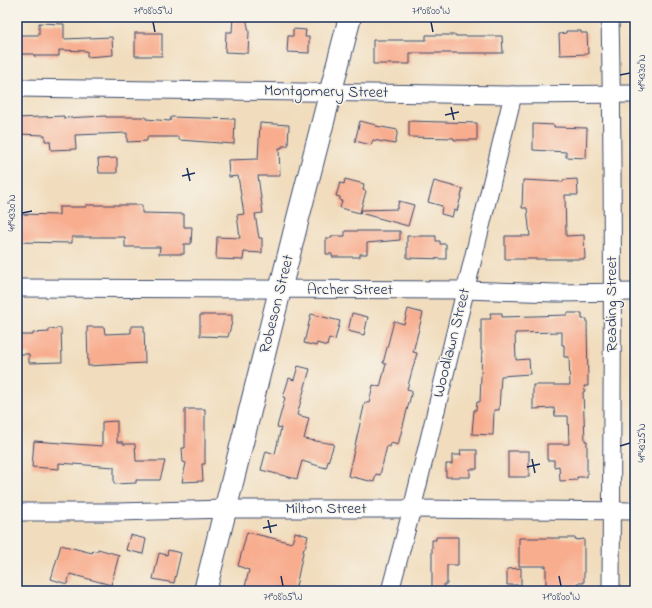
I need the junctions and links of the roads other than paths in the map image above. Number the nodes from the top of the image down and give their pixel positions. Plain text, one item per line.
1 (350, 17) edge
2 (610, 17) edge
3 (17, 88) edge
4 (331, 92) junction
5 (612, 94) junction
6 (635, 94) edge
7 (512, 95) junction
8 (17, 288) edge
9 (280, 290) junction
10 (465, 290) junction
11 (612, 292) junction
12 (635, 292) edge
13 (226, 509) junction
14 (412, 509) junction
15 (612, 511) junction
16 (635, 511) edge
17 (17, 512) edge
18 (205, 591) edge
19 (390, 591) edge
20 (611, 591) edge

1 - 4 main road, Robeson Street
2 - 5 street, Reading Street
3 - 4 street, Montgomery Street
4 - 7 street, Montgomery Street
4 - 9 main road, Robeson Street
5 - 6 street, Montgomery Street
5 - 7 street, Montgomery Street
5 - 11 street, Reading Street
7 - 10 street, Woodlawn Street
8 - 9 street, Archer Street
9 - 10 street, Archer Street
9 - 13 main road, Robeson Street
10 - 11 street, Archer Street
10 - 14 street, Woodlawn Street
11 - 12 street, Archer Street
11 - 15 street, Reading Street
13 - 14 street, Milton Street
13 - 17 street, Milton Street
13 - 18 main road, Robeson Street
14 - 15 street, Milton Street
14 - 19 street, Woodlawn Street
15 - 16 street, Milton Street
15 - 20 street, Reading Street

